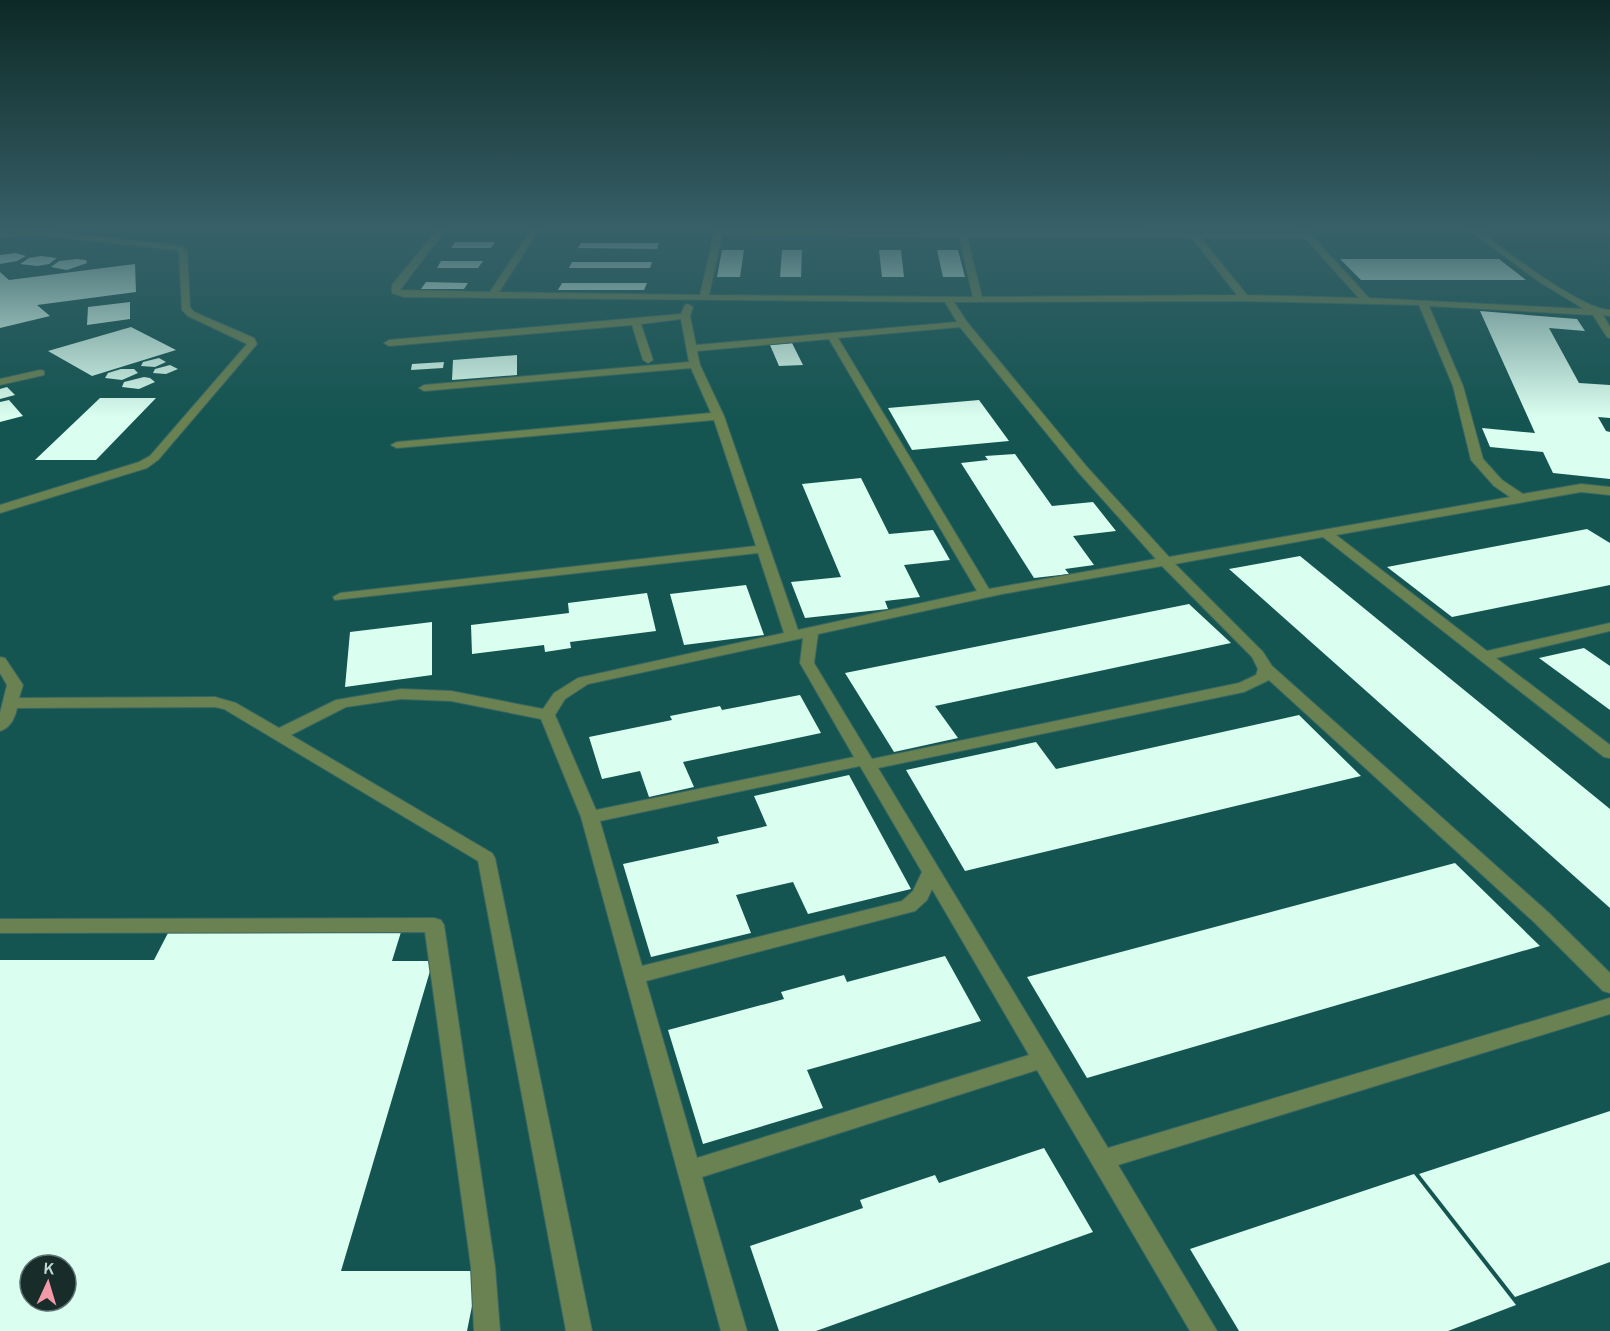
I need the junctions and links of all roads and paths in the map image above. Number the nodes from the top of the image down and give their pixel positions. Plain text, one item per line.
1 (184, 292) edge
2 (398, 292) edge
3 (495, 292) edge
4 (705, 292) edge
5 (977, 292) edge
6 (1239, 292) edge
7 (1359, 292) edge
8 (1563, 292) edge
9 (492, 296) junction
10 (690, 298) junction
11 (704, 298) junction
12 (978, 298) junction
13 (1244, 298) junction
14 (947, 299) junction
15 (1366, 300) junction
16 (1422, 303) junction
17 (1596, 312) junction
18 (1610, 313) edge
19 (685, 316) junction
20 (636, 322) junction
21 (963, 324) junction
22 (1610, 335) edge
23 (832, 336) junction
24 (389, 343) dead end
25 (692, 348) junction
26 (648, 360) dead end
27 (695, 365) junction
28 (40, 373) dead end
29 (0, 382) edge
30 (424, 388) dead end
31 (718, 416) junction
32 (398, 445) dead end
33 (1610, 491) edge
34 (1523, 500) junction
35 (0, 508) edge
36 (1327, 534) junction
37 (762, 549) junction
38 (1167, 563) junction
39 (985, 594) junction
40 (340, 597) dead end
41 (1610, 627) edge
42 (802, 632) junction
43 (1484, 656) junction
44 (0, 661) edge
45 (1266, 669) junction
46 (11, 703) junction
47 (547, 715) junction
48 (0, 726) edge
49 (278, 735) junction
50 (1610, 753) edge
51 (865, 763) junction
52 (590, 817) junction
53 (930, 873) junction
54 (0, 926) edge
55 (634, 976) junction
56 (1610, 985) edge
57 (1610, 1006) edge
58 (1042, 1060) junction
59 (1101, 1160) junction
60 (689, 1171) junction
61 (487, 1331) edge
62 (579, 1331) edge
63 (734, 1331) edge
64 (1204, 1331) edge

1 - 35 street
2 - 9 street
3 - 9 street
4 - 11 street
5 - 12 street
6 - 13 street
7 - 15 street
8 - 17 street
9 - 10 street
10 - 11 street
10 - 19 street
11 - 14 street
12 - 13 street
12 - 14 street
13 - 15 street
14 - 21 street
15 - 16 street
16 - 17 street
16 - 34 street
17 - 18 street
17 - 22 street
19 - 20 street
19 - 25 street
20 - 24 street
20 - 26 street
21 - 23 street
21 - 38 street
23 - 25 street
23 - 39 street
25 - 27 street
27 - 30 street
27 - 31 street
28 - 29 street
31 - 32 street
31 - 37 street
33 - 34 street
34 - 36 street
36 - 38 street
36 - 43 street
37 - 40 street
37 - 42 street
38 - 39 street
38 - 45 street
39 - 42 street
41 - 43 street
42 - 47 street
42 - 51 street
43 - 50 street
44 - 46 street
45 - 51 street
45 - 56 street
46 - 48 street
46 - 49 street
47 - 49 street
47 - 52 street
49 - 62 street
51 - 52 street
51 - 53 street
52 - 55 street
53 - 55 street
53 - 58 street
54 - 61 street
55 - 60 street
57 - 59 street
58 - 59 street
58 - 60 street
59 - 64 street
60 - 63 street

